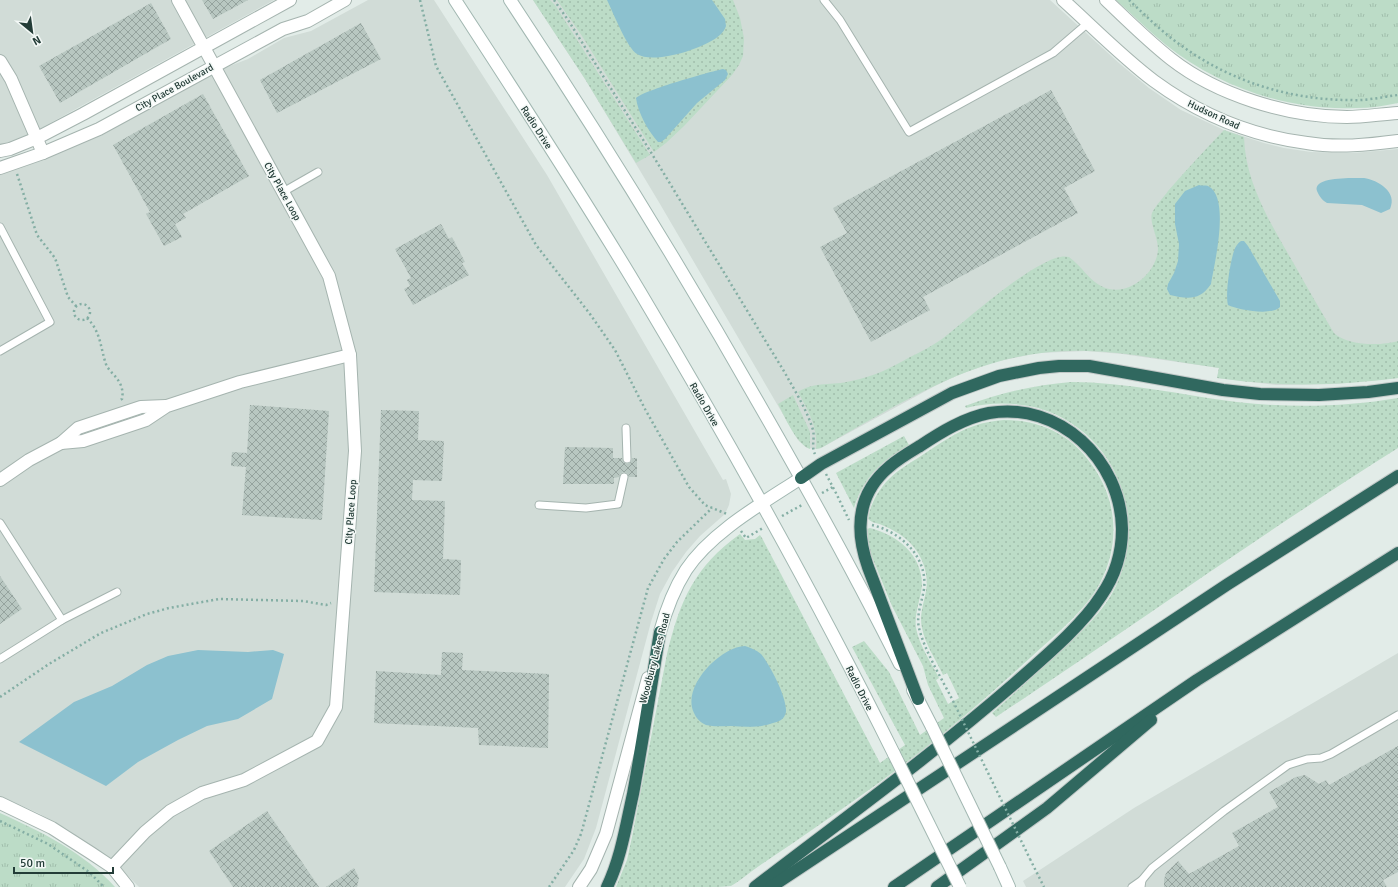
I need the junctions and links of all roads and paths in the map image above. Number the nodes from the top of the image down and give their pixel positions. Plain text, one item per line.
1 (178, 0) edge
2 (290, 0) edge
3 (345, 0) edge
4 (420, 0) edge
5 (455, 0) edge
6 (510, 0) edge
7 (554, 0) edge
8 (824, 0) edge
9 (1063, 0) edge
10 (1106, 0) edge
11 (1129, 0) edge
12 (1088, 22) junction
13 (205, 47) junction
14 (0, 61) edge
15 (214, 65) junction
16 (1398, 95) edge
17 (1398, 112) edge
18 (37, 138) junction
19 (1398, 141) edge
20 (0, 151) edge
21 (42, 153) junction
22 (14, 163) junction
23 (0, 168) edge
24 (318, 172) dead end
25 (284, 192) junction
26 (0, 227) edge
27 (77, 307) junction
28 (87, 318) junction
29 (0, 351) edge
30 (350, 355) junction
31 (1398, 388) edge
32 (167, 406) junction
33 (109, 418) junction
34 (626, 428) dead end
35 (61, 443) junction
36 (627, 458) dead end
37 (820, 464) junction
38 (1398, 476) edge
39 (624, 477) dead end
40 (801, 478) junction
41 (0, 480) edge
42 (762, 504) junction
43 (539, 505) dead end
44 (712, 508) junction
45 (727, 514) dead end
46 (860, 523) junction
47 (0, 524) edge
48 (1398, 552) edge
49 (117, 592) dead end
50 (343, 599) junction
51 (62, 620) junction
52 (660, 632) junction
53 (0, 659) edge
54 (1197, 680) junction
55 (0, 697) edge
56 (918, 699) junction
57 (1398, 715) edge
58 (0, 803) edge
59 (0, 821) edge
60 (112, 868) junction
61 (1142, 883) edge
62 (104, 887) edge
63 (128, 887) edge
64 (549, 887) edge
65 (579, 887) edge
66 (607, 887) edge
67 (755, 887) edge
68 (771, 887) edge
69 (894, 887) edge
70 (937, 887) edge
71 (960, 887) edge
72 (1009, 887) edge
73 (1044, 887) edge
74 (1132, 887) edge

1 - 13 street, City Place Loop
2 - 13 street, City Place Boulevard
3 - 15 street, City Place Boulevard
4 - 44 path
5 - 42 street, Radio Drive
6 - 40 street
7 - 37 path
8 - 12 lane
9 - 12 street, Hudson Road
10 - 17 street
11 - 16 path
12 - 19 street, Hudson Road
13 - 15 street, City Place Loop
13 - 18 street, City Place Boulevard
14 - 18 street
15 - 21 street, City Place Boulevard
15 - 25 street, City Place Loop
18 - 20 street, City Place Boulevard
18 - 21 street
21 - 22 street, City Place Boulevard
22 - 23 street, City Place Boulevard
22 - 27 path
24 - 25 lane
25 - 30 street, City Place Loop
26 - 29 lane
27 - 28 path
27 - 28 path
28 - 33 path
30 - 32 street
30 - 50 street, City Place Loop
31 - 37 highway
32 - 33 street
32 - 35 street
33 - 35 street
34 - 36 lane
35 - 41 street
37 - 40 highway
37 - 46 path
38 - 68 highway
39 - 43 lane
40 - 42 street, Woodbury Lakes Road
40 - 56 street
42 - 52 street, Woodbury Lakes Road
42 - 71 street, Radio Drive, bridge
44 - 45 path
44 - 64 path
46 - 56 highway
46 - 67 highway
46 - 73 path, bridge
47 - 51 lane
48 - 54 highway
49 - 51 lane
50 - 55 path
50 - 60 street, City Place Loop
51 - 53 lane
52 - 65 street, Woodbury Lakes Road
52 - 66 highway
54 - 69 highway
54 - 70 highway
56 - 72 street, bridge
57 - 61 lane
58 - 60 street
59 - 62 path
60 - 63 street
61 - 74 lane

